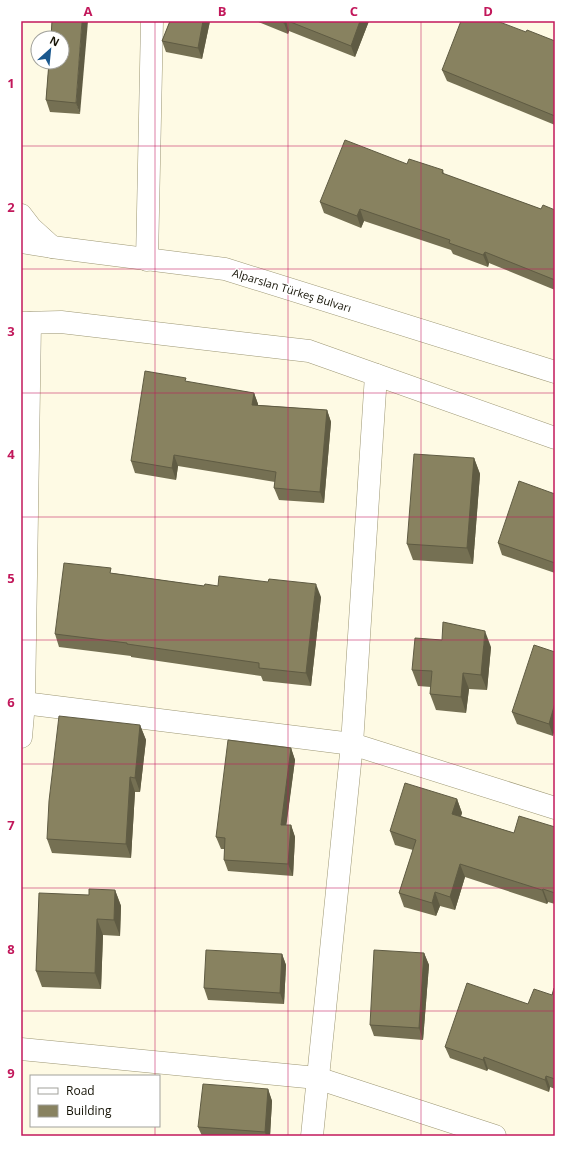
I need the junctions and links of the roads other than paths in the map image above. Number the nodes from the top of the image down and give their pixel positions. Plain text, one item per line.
1 (152, 21) edge
2 (21, 215) edge
3 (21, 242) edge
4 (52, 247) junction
5 (147, 260) junction
6 (25, 323) edge
7 (555, 372) edge
8 (376, 375) junction
9 (555, 438) edge
10 (24, 703) junction
11 (21, 737) edge
12 (352, 744) junction
13 (555, 808) edge
14 (21, 1049) edge
15 (317, 1078) junction
16 (312, 1136) edge
17 (495, 1136) edge

1 - 5 street
2 - 4 street
3 - 4 street, Alparslan Türkeş Bulvarı
4 - 5 street, Alparslan Türkeş Bulvarı
5 - 7 street, Alparslan Türkeş Bulvarı
6 - 8 street
6 - 10 street
8 - 9 street
8 - 12 street
10 - 11 street
10 - 12 street
12 - 13 street
12 - 15 street
14 - 15 street
15 - 16 street
15 - 17 street

